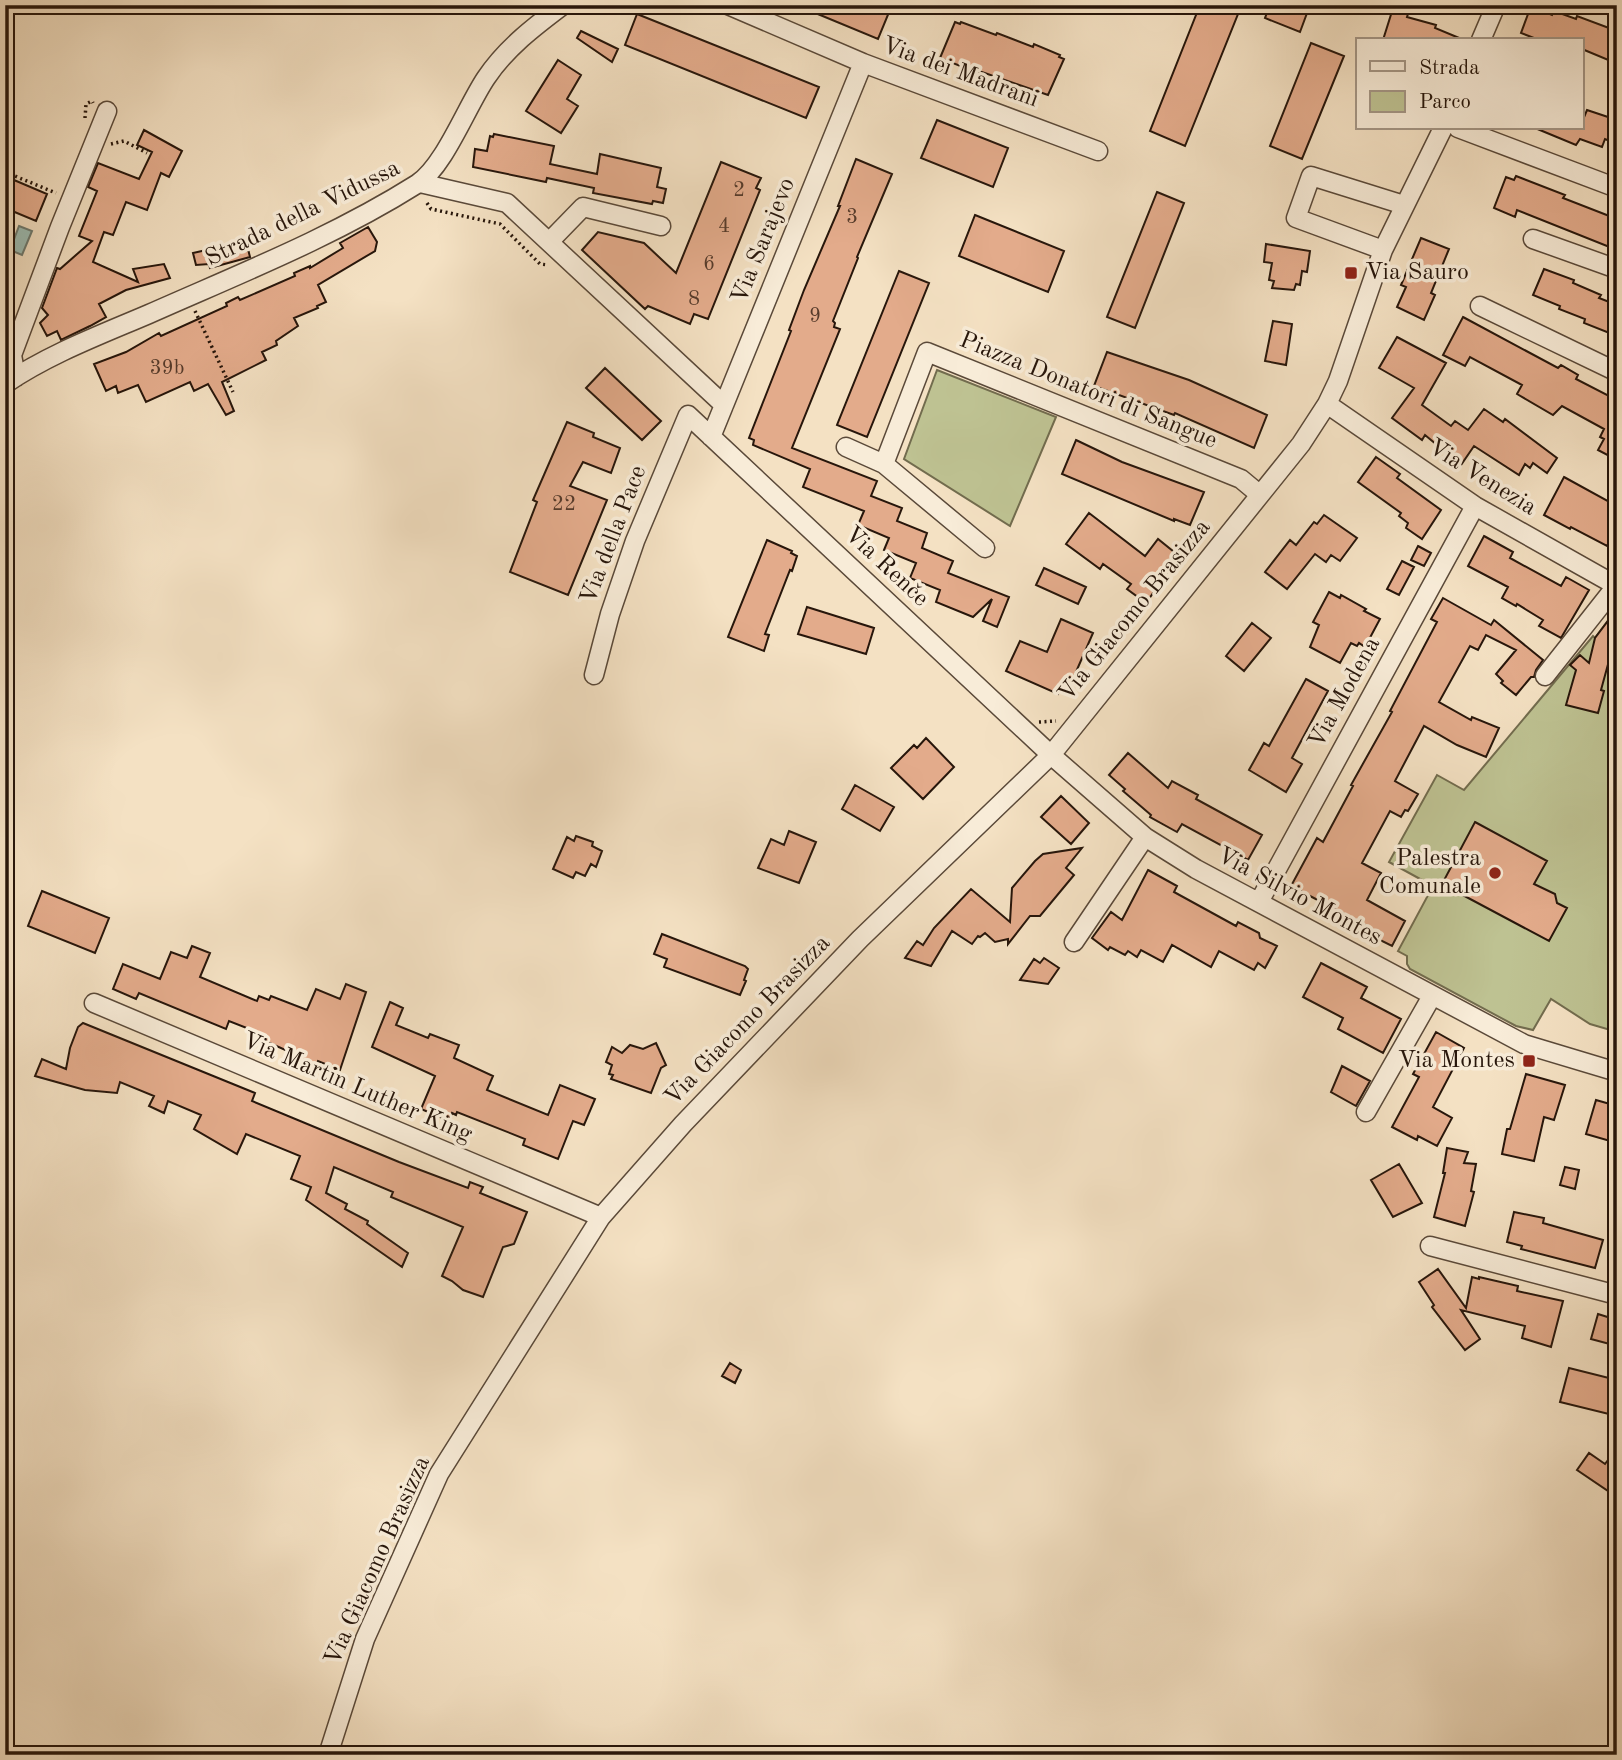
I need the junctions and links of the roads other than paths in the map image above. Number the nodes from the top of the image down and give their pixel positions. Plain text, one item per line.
1 (563, 5) edge
2 (728, 5) edge
3 (1496, 5) edge
4 (1482, 38) edge
5 (863, 63) junction
6 (107, 111) dead end
7 (1442, 130) edge
8 (1463, 130) edge
9 (1098, 151) dead end
10 (420, 183) junction
11 (1617, 188) edge
12 (1404, 205) junction
13 (661, 226) dead end
14 (1533, 239) dead end
15 (549, 242) junction
16 (1383, 250) junction
17 (1617, 269) edge
18 (1480, 306) dead end
19 (1617, 372) edge
20 (11, 381) edge
21 (1327, 404) junction
22 (724, 405) junction
23 (688, 415) joint
24 (710, 437) junction
25 (846, 447) dead end
26 (884, 464) junction
27 (1259, 494) junction
28 (1475, 506) junction
29 (985, 548) dead end
30 (1616, 586) edge
31 (594, 675) dead end
32 (1545, 676) dead end
33 (1051, 755) junction
34 (1145, 837) junction
35 (1259, 902) junction
36 (1074, 942) dead end
37 (1432, 996) junction
38 (94, 1003) dead end
39 (1617, 1072) edge
40 (1366, 1112) dead end
41 (601, 1217) junction
42 (1430, 1245) dead end
43 (1617, 1295) edge
44 (328, 1755) edge

1 - 10 street, Strada della Vidussa
2 - 5 street, Via dei Madrani
3 - 4 street
5 - 9 street, Via dei Madrani
5 - 22 street, Via Sarajevo
6 - 20 street, Strada della Vidussa
7 - 12 street, Via Giacomo Brasizza
8 - 11 street
10 - 15 street
10 - 20 street, Strada della Vidussa
12 - 16 street, Via Giacomo Brasizza
12 - 16 street
13 - 15 street
14 - 17 street
15 - 22 street
16 - 21 street, Via Giacomo Brasizza
18 - 19 street
21 - 27 street, Via Giacomo Brasizza
21 - 28 street, Via Venezia
22 - 24 street, Via Sarajevo
23 - 24 street, Via Renče
23 - 31 street, Via della Pace
24 - 33 street, Via Renče
25 - 26 street
26 - 27 street, Piazza Donatori di Sangue
26 - 29 street
27 - 33 street, Via Giacomo Brasizza
28 - 30 street, Via Venezia
28 - 35 street, Via Modena
30 - 32 street, Via Venezia
33 - 34 street, Via Silvio Montes
33 - 41 street, Via Giacomo Brasizza
34 - 35 street, Via Silvio Montes
34 - 36 street
35 - 37 street, Via Silvio Montes
37 - 39 street, Via Silvio Montes
37 - 40 street
38 - 41 street, Via Martin Luther King
41 - 44 street, Via Giacomo Brasizza
42 - 43 street

